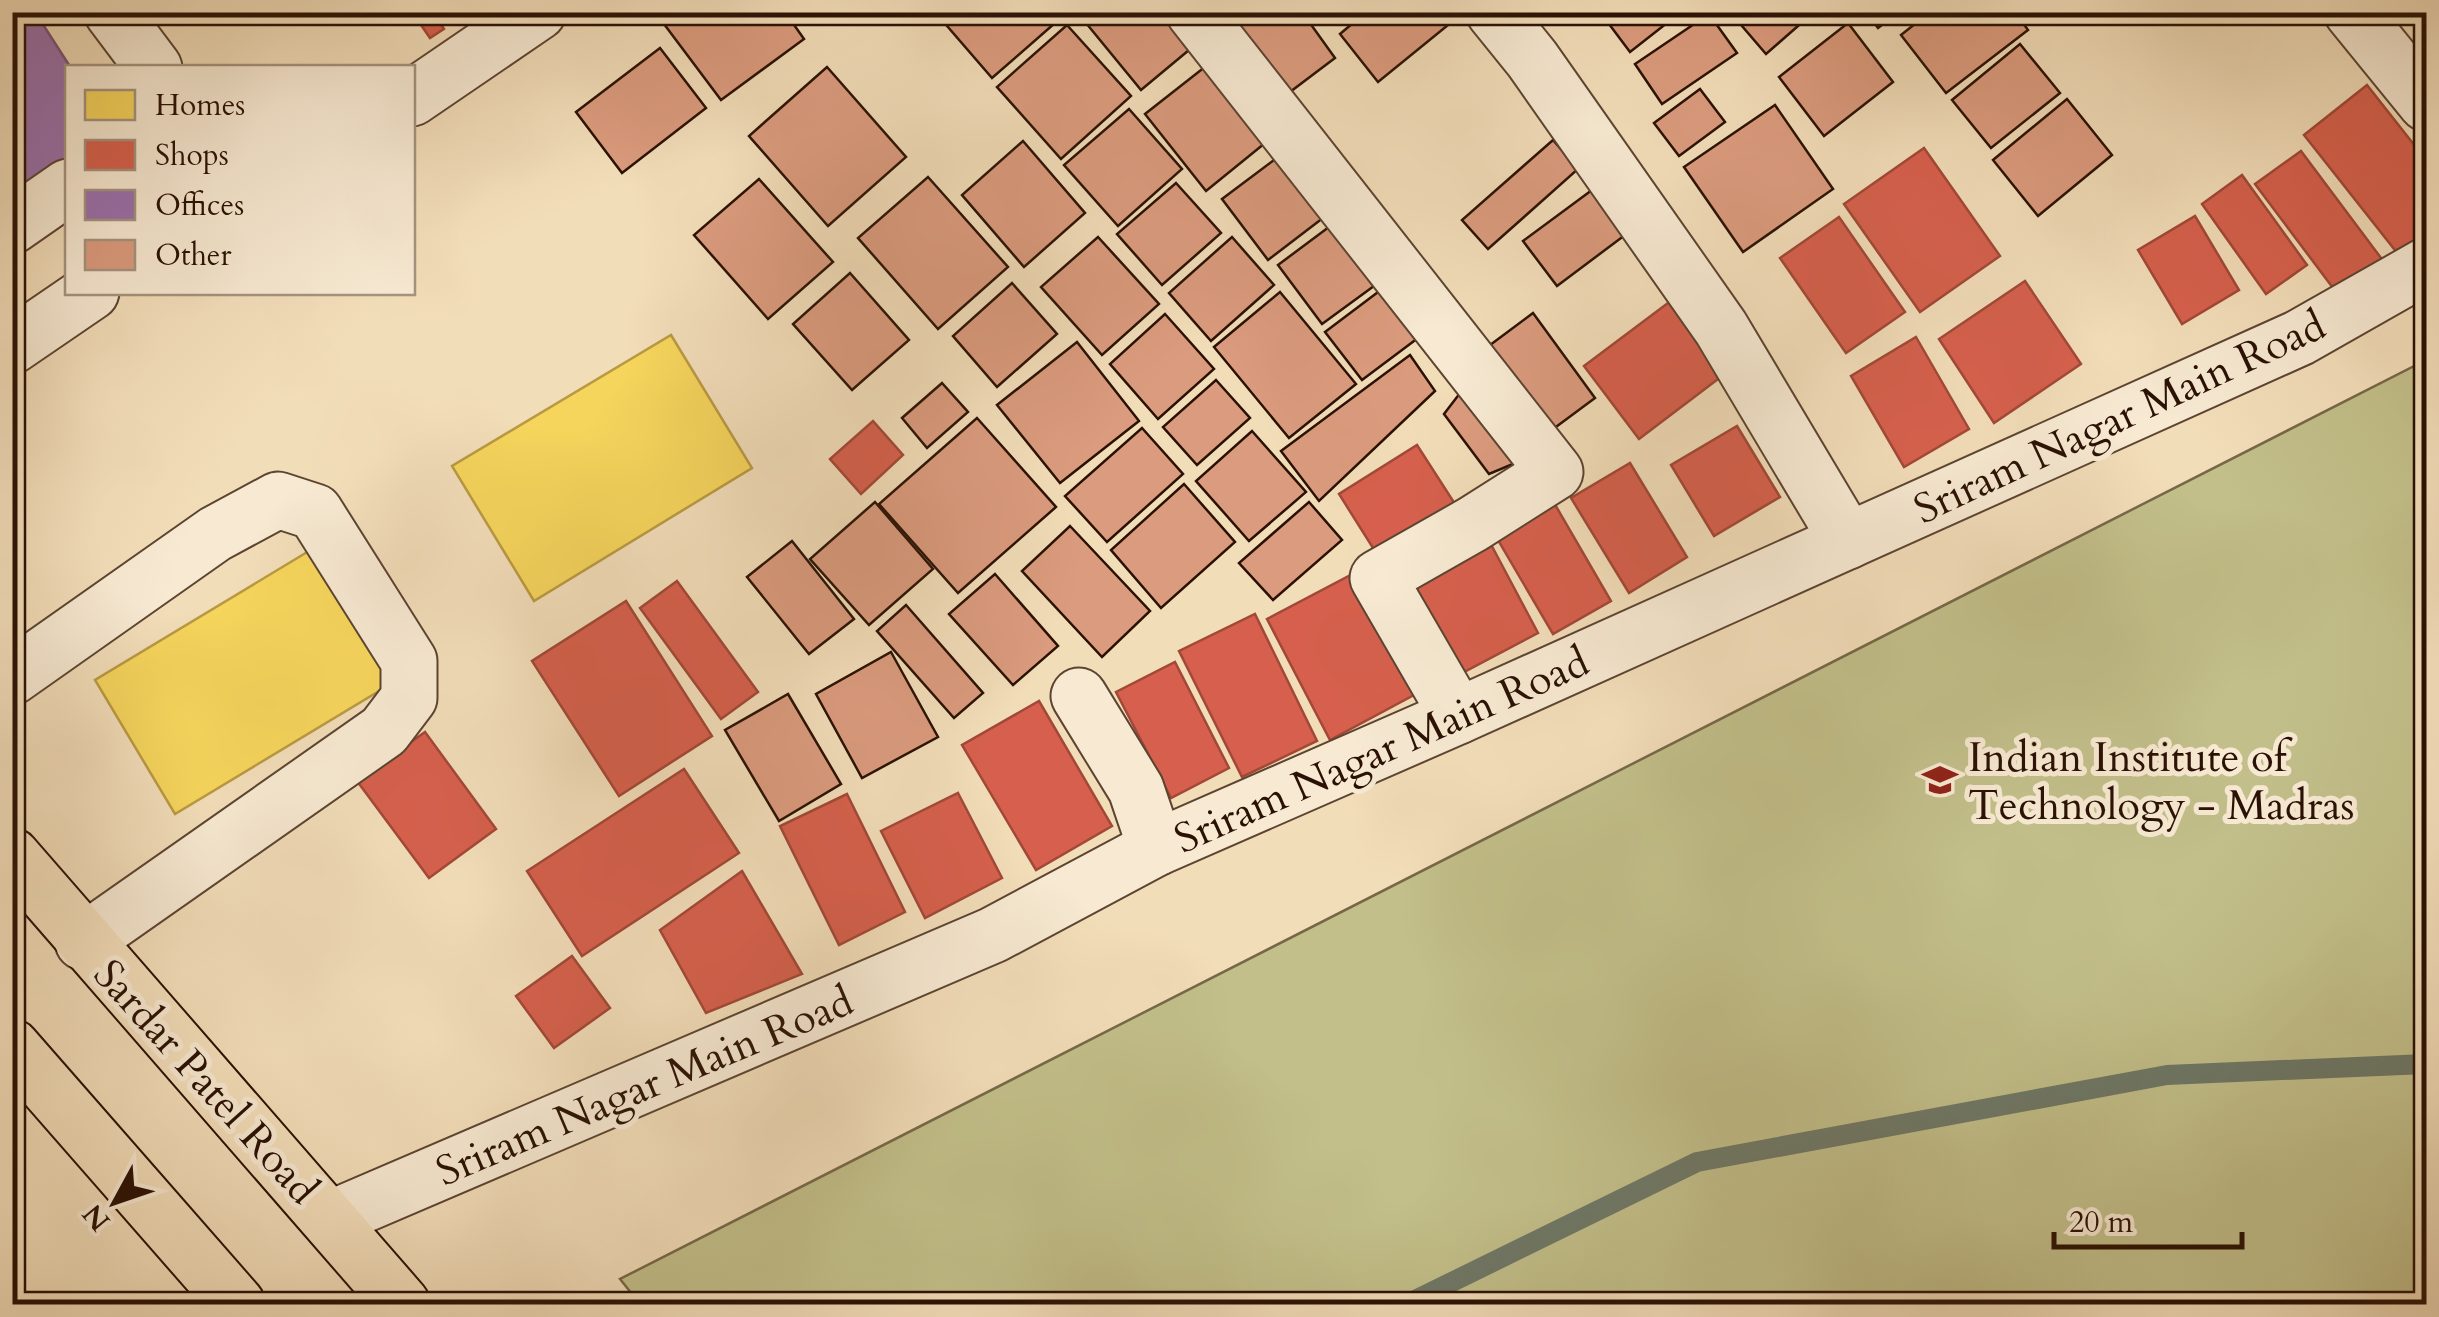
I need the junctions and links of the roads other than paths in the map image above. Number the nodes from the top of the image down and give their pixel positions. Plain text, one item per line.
1 (112, 12) edge
2 (538, 12) edge
3 (1194, 12) edge
4 (1494, 12) edge
5 (2352, 12) edge
6 (152, 65) edge
7 (415, 96) edge
8 (2426, 103) edge
9 (65, 189) edge
10 (12, 226) edge
11 (2426, 266) edge
12 (87, 295) edge
13 (12, 346) edge
14 (1848, 541) junction
15 (12, 677) edge
16 (1080, 696) dead end
17 (1458, 716) junction
18 (1156, 848) junction
19 (12, 856) edge
20 (83, 942) junction
21 (12, 1047) edge
22 (330, 1219) junction
23 (237, 1304) edge
24 (402, 1304) edge

1 - 6 street
2 - 7 street
3 - 17 street
4 - 14 street
5 - 8 street
9 - 10 street
11 - 14 street, Sriram Nagar Main Road
12 - 13 street
14 - 17 street, Sriram Nagar Main Road
15 - 20 street
16 - 18 street
17 - 18 street, Sriram Nagar Main Road
18 - 22 street, Sriram Nagar Main Road
19 - 20 main road, Sardar Patel Road
20 - 22 main road, Sardar Patel Road
21 - 23 main road
22 - 24 main road, Sardar Patel Road

